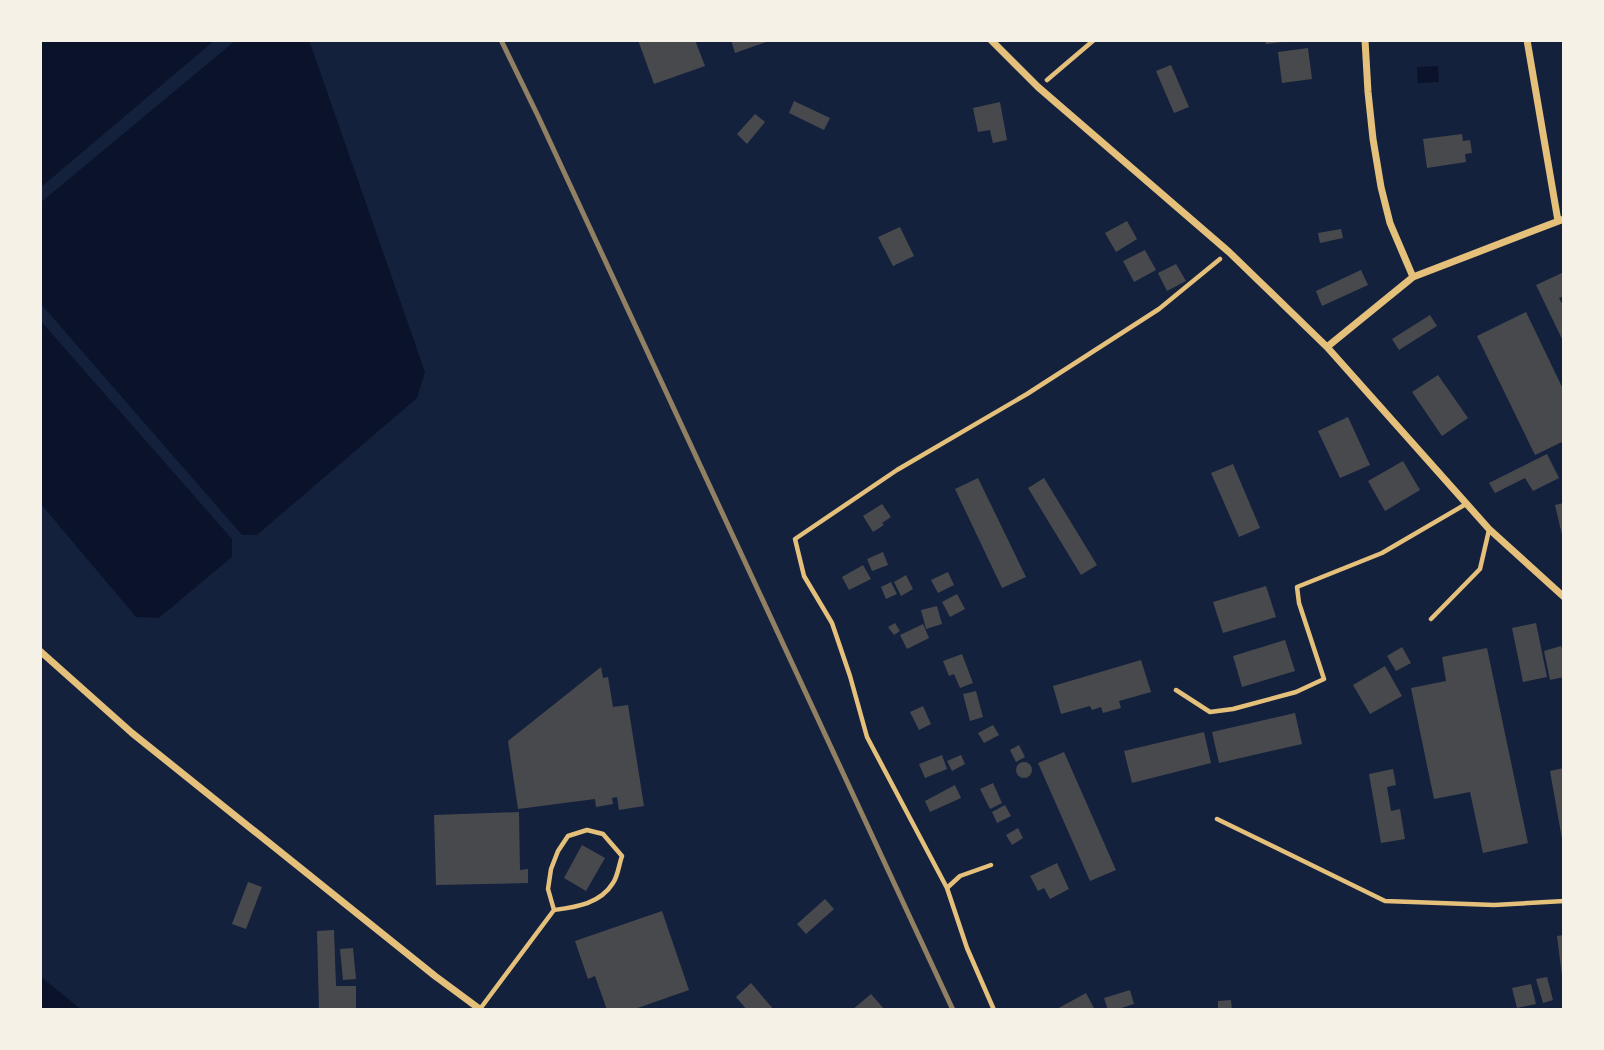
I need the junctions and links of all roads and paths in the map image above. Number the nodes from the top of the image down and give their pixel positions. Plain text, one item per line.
1 (990, 40) edge
2 (1094, 40) edge
3 (1365, 40) edge
4 (1527, 40) edge
5 (1038, 88) junction
6 (1561, 220) edge
7 (1229, 252) junction
8 (1413, 277) junction
9 (1327, 347) junction
10 (1467, 503) junction
11 (1489, 529) junction
12 (1564, 597) edge
13 (1431, 619) dead end
14 (40, 651) edge
15 (1176, 690) dead end
16 (1217, 820) dead end
17 (992, 865) dead end
18 (947, 888) junction
19 (1564, 901) edge
20 (554, 910) junction
21 (481, 1009) edge
22 (994, 1010) edge

1 - 5 street
2 - 5 path
3 - 8 street
4 - 6 street
5 - 7 street
6 - 8 street
7 - 9 street
7 - 18 path
8 - 9 street
9 - 10 street
10 - 11 street
10 - 15 lane
11 - 12 street
11 - 13 lane
14 - 21 street
16 - 19 lane
17 - 18 path
18 - 22 path
20 - 20 lane
20 - 21 lane

